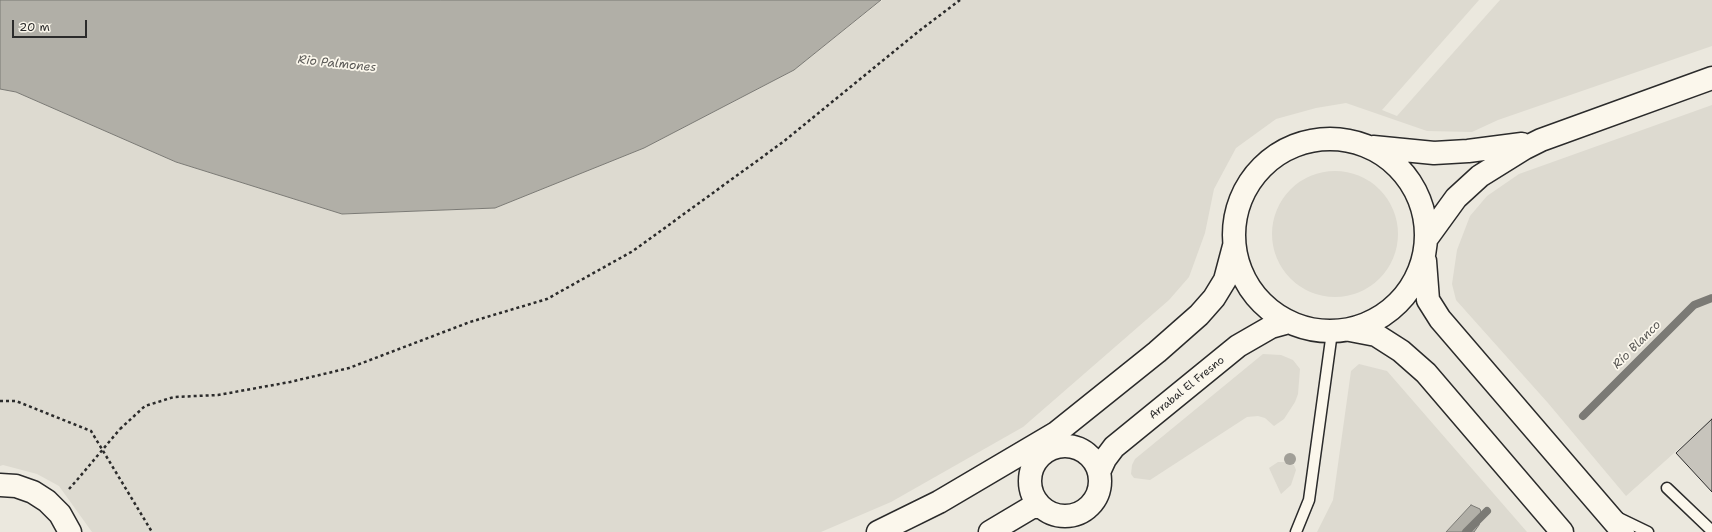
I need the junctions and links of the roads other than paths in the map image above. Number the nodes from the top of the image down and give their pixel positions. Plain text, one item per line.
1 (1712, 78) edge
2 (1541, 140) junction
3 (1365, 145) junction
4 (1234, 242) junction
5 (1426, 247) junction
6 (1289, 322) junction
7 (1341, 331) junction
8 (1084, 411) junction
9 (1059, 446) junction
10 (1031, 471) junction
11 (1099, 472) junction
12 (0, 484) edge
13 (1667, 488) dead end
14 (1041, 507) junction
15 (1606, 512) junction
16 (1712, 531) edge
17 (70, 532) edge
18 (878, 532) edge
19 (905, 532) edge
20 (990, 532) edge
21 (1296, 532) edge
22 (1562, 532) edge
23 (1623, 532) edge
24 (1648, 532) edge

1 - 2 street
2 - 3 street
2 - 5 street
3 - 4 street
3 - 5 street
4 - 6 street
4 - 8 street
5 - 7 street
5 - 15 street
6 - 7 street
6 - 11 street, Arrabal El Fresno
7 - 21 lane
7 - 22 street
8 - 9 street
8 - 18 street
9 - 10 street
9 - 11 street
10 - 14 street
10 - 19 street
11 - 14 street
12 - 17 street
13 - 16 lane
14 - 20 street
15 - 23 street
15 - 24 lane

